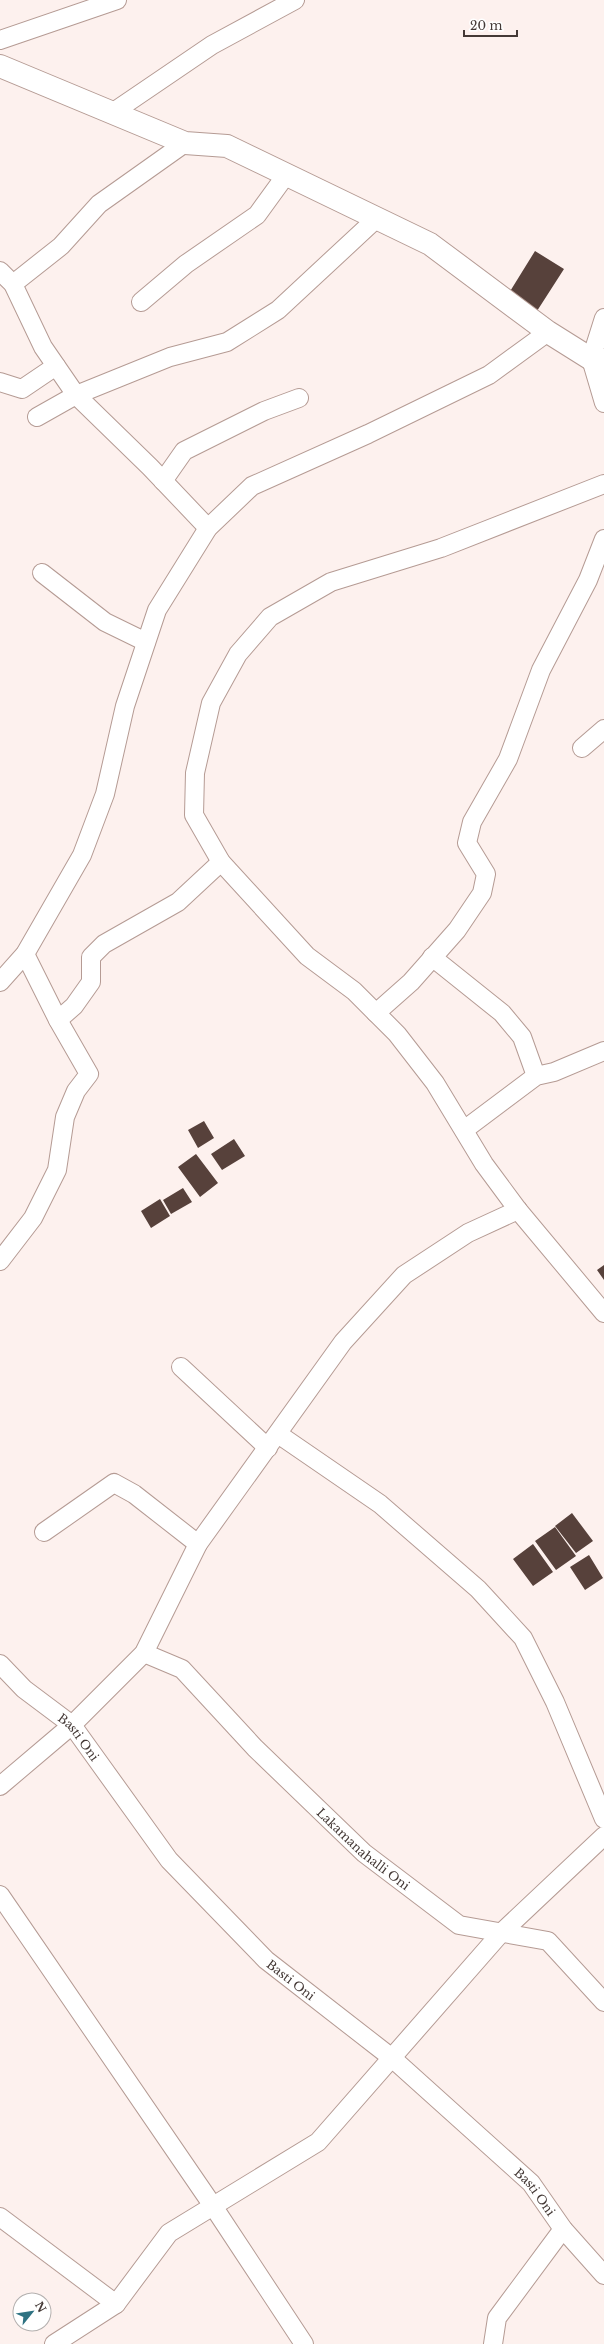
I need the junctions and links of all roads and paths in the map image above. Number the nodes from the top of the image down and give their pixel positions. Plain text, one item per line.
1 (117, 0) edge
2 (295, 0) edge
3 (0, 40) edge
4 (0, 66) edge
5 (112, 113) junction
6 (185, 143) junction
7 (286, 175) junction
8 (377, 218) junction
9 (0, 271) edge
10 (13, 284) junction
11 (141, 302) dead end
12 (604, 318) edge
13 (548, 332) junction
14 (597, 359) edge
15 (56, 366) junction
16 (0, 382) edge
17 (76, 395) junction
18 (299, 398) dead end
19 (604, 403) edge
20 (37, 417) dead end
21 (163, 481) junction
22 (604, 484) edge
23 (208, 528) junction
24 (604, 539) edge
25 (42, 573) dead end
26 (146, 642) junction
27 (604, 730) edge
28 (582, 748) dead end
29 (221, 862) junction
30 (25, 954) junction
31 (432, 957) junction
32 (0, 982) edge
33 (376, 1013) junction
34 (58, 1020) junction
35 (604, 1052) edge
36 (536, 1076) junction
37 (464, 1130) junction
38 (518, 1210) junction
39 (0, 1261) edge
40 (604, 1313) edge
41 (181, 1367) dead end
42 (273, 1441) junction
43 (44, 1532) dead end
44 (198, 1544) junction
45 (144, 1653) junction
46 (0, 1664) edge
47 (72, 1725) junction
48 (0, 1786) edge
49 (604, 1819) edge
50 (604, 1836) edge
51 (0, 1895) edge
52 (501, 1933) junction
53 (604, 2002) edge
54 (392, 2058) junction
55 (213, 2206) junction
56 (0, 2217) edge
57 (563, 2229) junction
58 (604, 2275) edge
59 (116, 2304) junction
60 (54, 2344) edge
61 (304, 2344) edge
62 (493, 2344) edge

1 - 3 street
2 - 5 street
4 - 5 main road
5 - 6 main road
6 - 7 main road
6 - 10 street
7 - 8 main road
7 - 11 street
8 - 13 main road
8 - 17 street
9 - 10 street
10 - 15 street
12 - 14 street
13 - 14 main road
13 - 23 street
14 - 19 street
15 - 16 street
15 - 17 street
17 - 20 street
17 - 21 street
18 - 21 street
21 - 23 street
22 - 29 street
23 - 26 street
24 - 31 street
25 - 26 street
26 - 30 street
27 - 28 street
29 - 33 street
29 - 34 street
30 - 32 street
30 - 34 street
31 - 33 street
31 - 36 street
33 - 37 street
34 - 39 street
35 - 36 street
36 - 37 street
37 - 38 street
38 - 40 street
38 - 42 street
41 - 42 street
42 - 44 street
42 - 49 street
43 - 44 street
44 - 45 street
45 - 47 street
45 - 52 street, Lakamanahalli Oni
46 - 47 street, Basti Oni
47 - 48 street
47 - 54 street, Basti Oni
50 - 52 street
51 - 55 street
52 - 53 street, Lakamanahalli Oni
52 - 54 street
54 - 55 street
54 - 57 street, Basti Oni
55 - 59 street
55 - 61 street
56 - 59 street
57 - 58 street, Basti Oni
57 - 62 street
59 - 60 street

